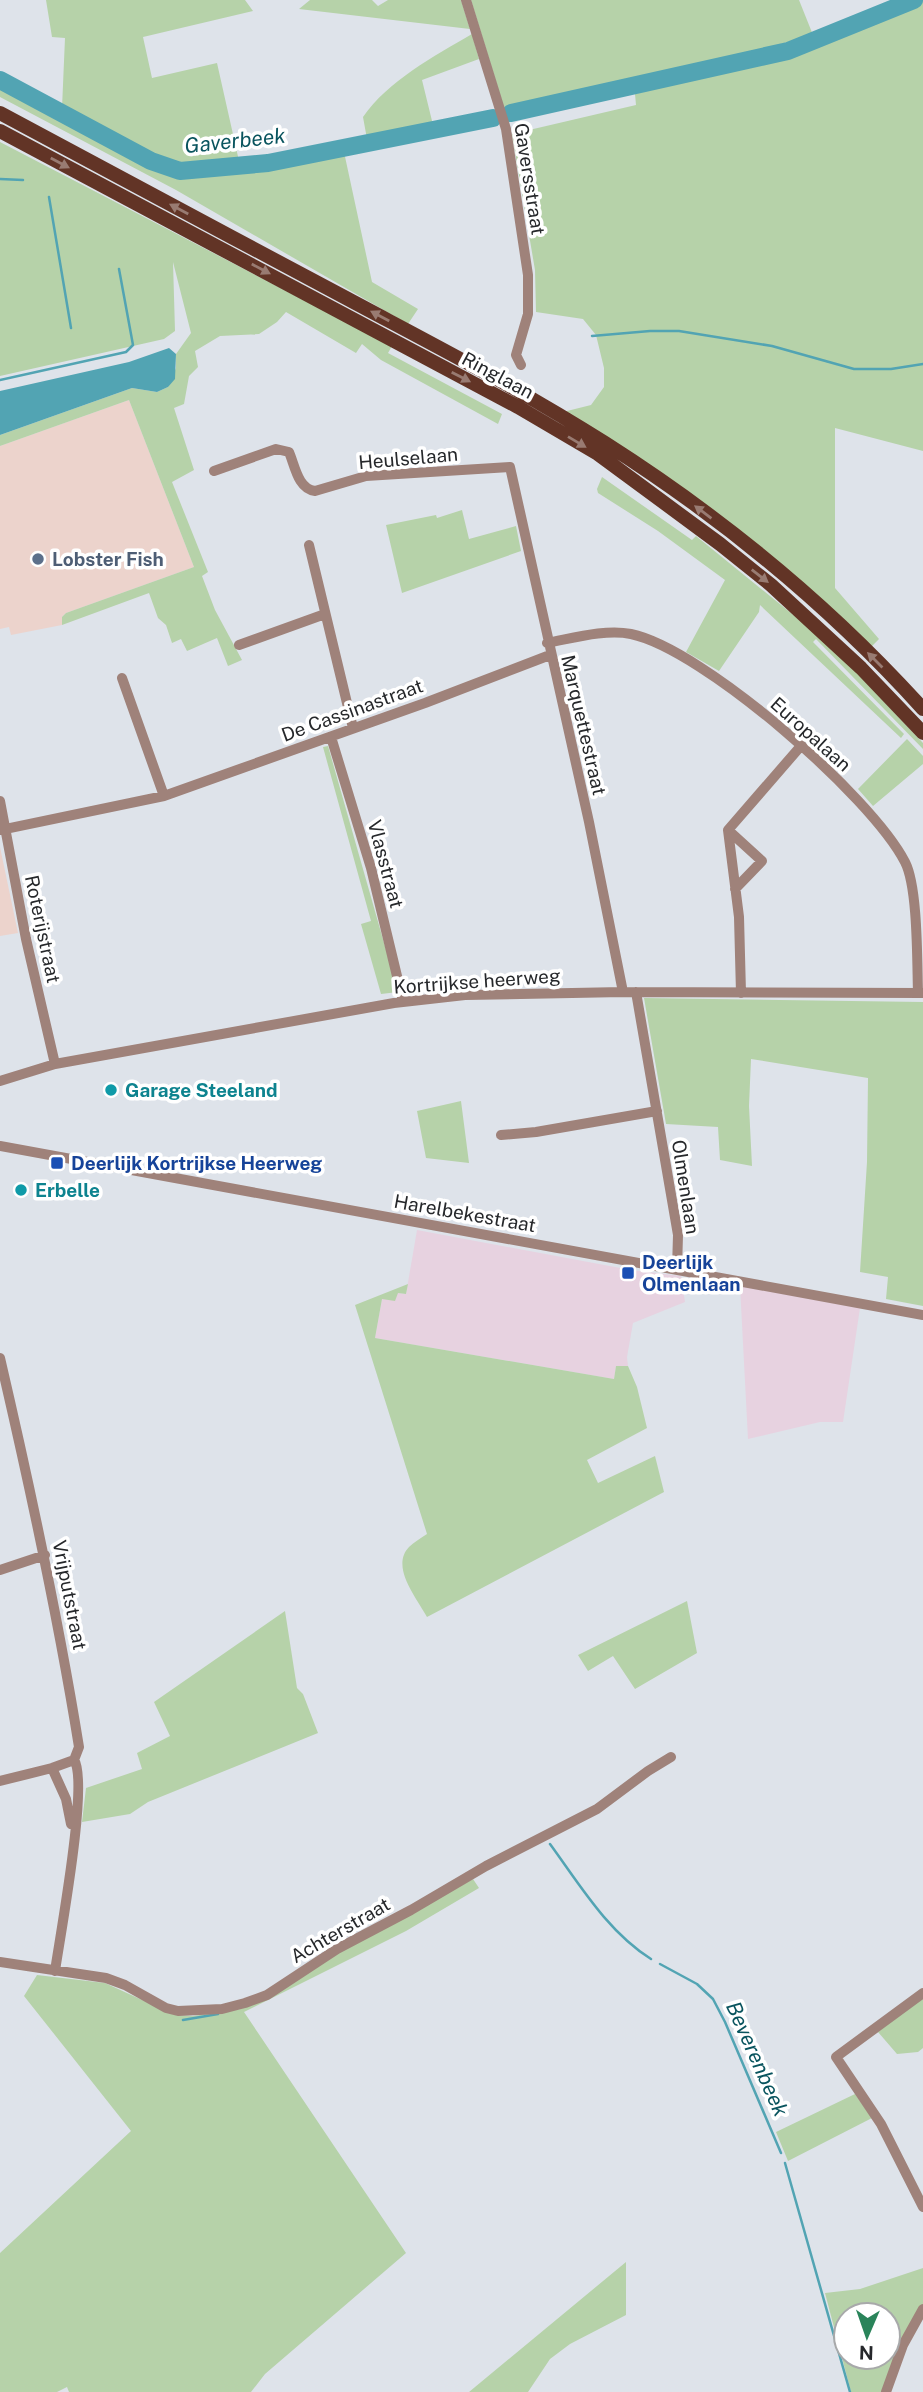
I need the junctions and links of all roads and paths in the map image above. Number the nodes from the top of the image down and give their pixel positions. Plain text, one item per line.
1 (466, 0) edge
2 (0, 113) edge
3 (0, 131) edge
4 (521, 365) dead end
5 (510, 467) joint
6 (214, 471) dead end
7 (309, 545) dead end
8 (326, 614) junction
9 (239, 645) dead end
10 (549, 649) junction
11 (122, 678) dead end
12 (923, 709) edge
13 (353, 728) junction
14 (923, 733) edge
15 (331, 737) junction
16 (800, 747) junction
17 (164, 796) junction
18 (0, 801) edge
19 (3, 829) edge
20 (728, 830) junction
21 (735, 889) junction
22 (623, 992) junction
23 (636, 992) junction
24 (741, 993) junction
25 (921, 993) edge
26 (403, 1001) junction
27 (55, 1065) junction
28 (0, 1081) edge
29 (657, 1111) junction
30 (501, 1135) dead end
31 (0, 1146) edge
32 (677, 1269) junction
33 (923, 1315) edge
34 (0, 1357) edge
35 (45, 1555) junction
36 (0, 1570) edge
37 (671, 1757) dead end
38 (74, 1760) junction
39 (52, 1768) junction
40 (0, 1781) edge
41 (74, 1841) junction
42 (0, 1962) edge
43 (55, 1971) junction
44 (923, 1993) edge
45 (923, 2207) edge
46 (923, 2309) edge
47 (886, 2392) edge

1 - 4 street, Gaversstraat
12 -> 2 main road, Ringlaan
3 -> 14 main road, Ringlaan
5 - 6 street, Heulselaan
5 - 10 street, Marquettestraat
7 - 8 street
8 - 9 street
8 - 13 street
10 - 13 street, De Cassinastraat
10 - 16 street, Europalaan
10 - 22 street, Marquettestraat
11 - 17 street
13 - 15 street, De Cassinastraat
15 - 17 street, De Cassinastraat
15 - 26 street, Vlasstraat
16 - 20 street
16 - 25 street, Europalaan
17 - 19 street, De Cassinastraat
18 - 19 street, Roterijstraat
19 - 27 street, Roterijstraat
20 - 21 street
20 - 21 street
21 - 24 street
22 - 23 street, Kortrijkse heerweg
22 - 26 street, Kortrijkse heerweg
23 - 24 street, Kortrijkse heerweg
23 - 29 street, Olmenlaan
24 - 25 street, Kortrijkse heerweg
26 - 27 street, Kortrijkse heerweg
27 - 28 street, Kortrijkse heerweg
29 - 30 street
29 - 32 street, Olmenlaan
31 - 32 street, Harelbekestraat
32 - 33 street, Harelbekestraat
34 - 35 street, Vrijputstraat
35 - 36 street
35 - 38 street, Vrijputstraat
37 - 43 street, Achterstraat
38 - 39 street
38 - 41 street, Vrijputstraat
39 - 40 street
39 - 41 street, Vrijputstraat
41 - 43 street, Vrijputstraat
42 - 43 street, Achterstraat
44 - 45 street
46 - 47 street

